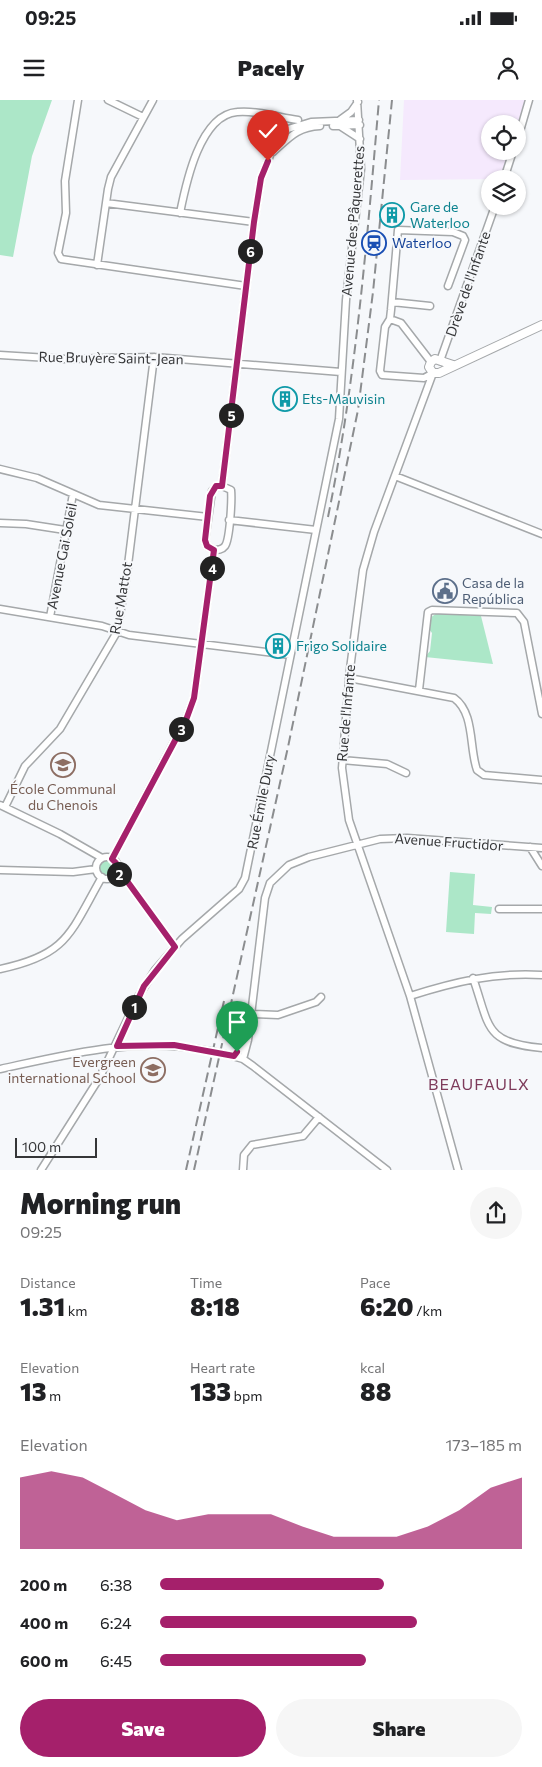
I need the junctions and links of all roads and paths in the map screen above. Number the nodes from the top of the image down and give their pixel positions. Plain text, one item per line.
1 (78, 100) edge
2 (108, 100) edge
3 (153, 100) edge
4 (529, 100) edge
5 (358, 101) edge
6 (525, 115) edge
7 (143, 117) junction
8 (278, 117) junction
9 (298, 120) dead end
10 (359, 122) junction
11 (339, 124) junction
12 (290, 131) junction
13 (360, 139) junction
14 (106, 203) junction
15 (180, 213) junction
16 (492, 215) edge
17 (254, 222) junction
18 (97, 265) junction
19 (246, 286) junction
20 (448, 286) dead end
21 (392, 302) junction
22 (430, 306) dead end
23 (390, 319) junction
24 (542, 324) edge
25 (0, 355) edge
26 (154, 357) junction
27 (440, 361) junction
28 (430, 362) junction
29 (238, 364) junction
30 (453, 365) junction
31 (442, 371) junction
32 (341, 372) junction
33 (433, 373) junction
34 (0, 469) edge
35 (395, 476) junction
36 (222, 486) junction
37 (74, 494) junction
38 (134, 508) junction
39 (208, 517) junction
40 (229, 520) junction
41 (0, 523) edge
42 (65, 530) junction
43 (316, 530) junction
44 (542, 534) edge
45 (214, 550) junction
46 (0, 609) edge
47 (50, 617) junction
48 (117, 632) junction
49 (202, 644) junction
50 (290, 655) junction
51 (349, 678) junction
52 (419, 690) junction
53 (542, 714) edge
54 (342, 760) junction
55 (406, 773) dead end
56 (542, 780) edge
57 (3, 806) edge
58 (356, 845) junction
59 (530, 847) junction
60 (542, 848) edge
61 (102, 858) junction
62 (112, 859) junction
63 (542, 866) edge
64 (96, 869) junction
65 (0, 870) edge
66 (117, 873) junction
67 (102, 878) junction
68 (499, 910) dead end
69 (542, 910) edge
70 (175, 947) junction
71 (0, 969) edge
72 (542, 976) edge
73 (473, 978) junction
74 (410, 996) junction
75 (321, 997) dead end
76 (251, 1014) junction
77 (248, 1040) junction
78 (117, 1046) junction
79 (542, 1048) edge
80 (231, 1056) junction
81 (243, 1059) junction
82 (0, 1069) edge
83 (319, 1117) junction
84 (41, 1170) edge
85 (243, 1170) edge
86 (387, 1170) edge
87 (458, 1170) edge

1 - 18 street
2 - 7 street
3 - 7 street
4 - 6 street
5 - 10 street, Avenue des Pâquerettes
5 - 11 street
7 - 14 street
8 - 9 street
8 - 12 street
8 - 15 street
10 - 11 street
10 - 13 street, Avenue des Pâquerettes
11 - 12 street
11 - 13 street
12 - 17 street
13 - 32 street, Avenue des Pâquerettes
14 - 15 street
14 - 18 street
15 - 17 street
16 - 27 street, Drève de l'Infante
17 - 19 street
18 - 19 street
19 - 29 street
20 - 21 street
21 - 22 street
21 - 23 street
23 - 28 street
23 - 33 street
24 - 30 street
25 - 26 street, Rue Bruyère Saint-Jean
26 - 29 street, Rue Bruyère Saint-Jean
26 - 38 street, Rue Mattot
27 - 28 street
27 - 30 street
27 - 31 street
28 - 33 street
29 - 32 street, Rue Bruyère Saint-Jean
29 - 36 street
30 - 31 street
31 - 33 street
32 - 43 street, Rue Émile Dury
33 - 35 street, Rue de l'Infante
34 - 37 street
35 - 44 street
35 - 51 street, Rue de l'Infante
36 - 39 street
36 - 40 street
37 - 38 street
37 - 42 street, Avenue Gai Soleil
38 - 39 street
38 - 48 street, Rue Mattot
39 - 45 street
40 - 43 street
40 - 45 street
41 - 42 street
42 - 47 street, Avenue Gai Soleil
43 - 50 street, Rue Émile Dury
45 - 49 street
46 - 47 street
47 - 48 street
48 - 49 street
48 - 57 street, Rue Mattot
49 - 50 street
49 - 62 street
50 - 70 street, Rue Émile Dury
51 - 52 street
51 - 54 street, Rue de l'Infante
52 - 53 street
52 - 56 street
54 - 55 street
54 - 58 street, Rue de l'Infante
57 - 61 street
58 - 59 street, Avenue Fructidor
58 - 74 street, Rue de l'Infante
58 - 76 street, Avenue Fructidor
59 - 60 street, Avenue Fructidor
59 - 63 street
61 - 62 street
61 - 64 street
62 - 66 street
64 - 65 street
64 - 67 street
66 - 67 street
66 - 70 street
67 - 71 street
68 - 69 street
70 - 78 street, Rue Émile Dury
72 - 73 street
73 - 74 street
73 - 79 street
74 - 87 street, Rue de l'Infante
75 - 76 street
76 - 77 street, Avenue Fructidor
77 - 80 street
77 - 81 street, Avenue Fructidor
78 - 80 street, bridge
78 - 82 street
78 - 84 street, Rue Émile Dury
80 - 81 street
81 - 83 street
83 - 85 street
83 - 86 street

